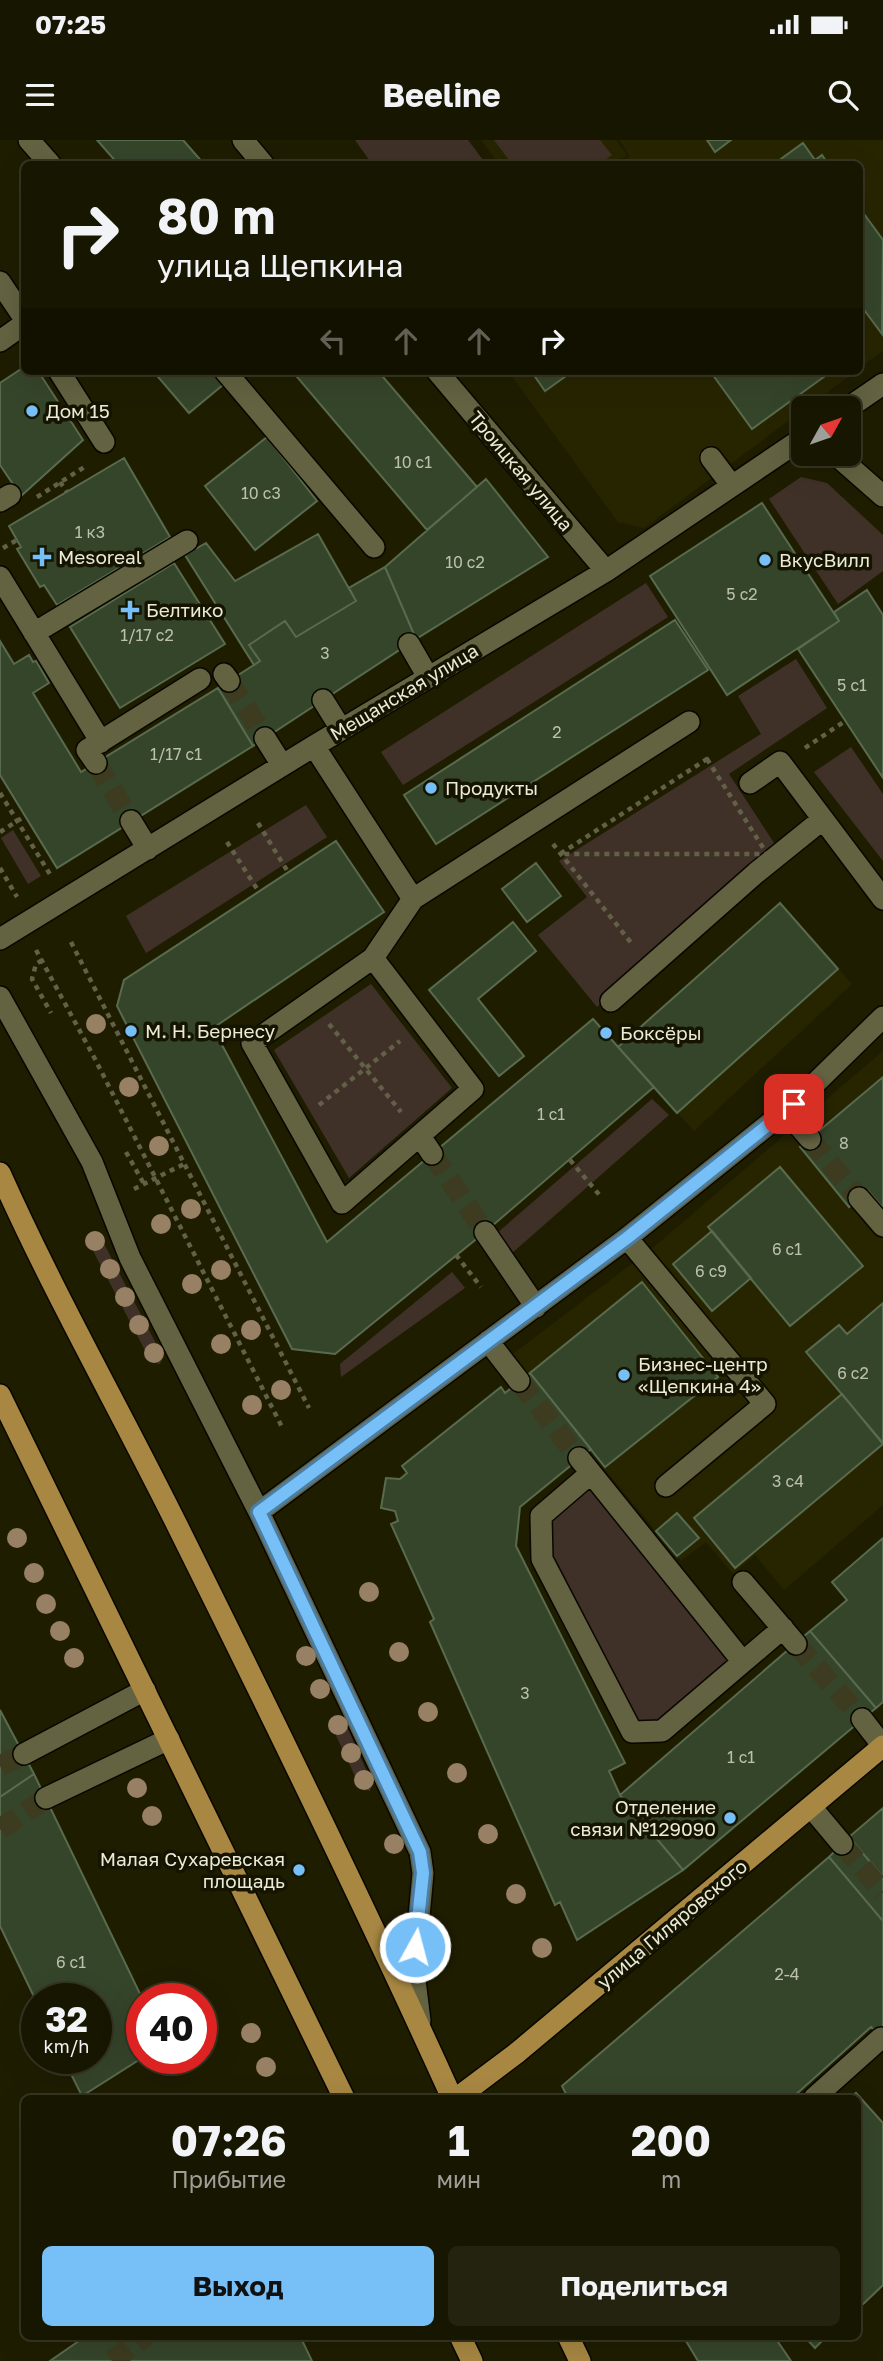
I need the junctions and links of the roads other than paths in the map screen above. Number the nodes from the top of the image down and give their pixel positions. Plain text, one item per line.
1 (29, 140) edge
2 (243, 140) edge
3 (47, 161) edge
4 (260, 161) edge
5 (0, 282) edge
6 (21, 314) edge
7 (21, 326) edge
8 (0, 341) edge
9 (62, 375) edge
10 (228, 375) edge
11 (440, 375) edge
12 (883, 384) edge
13 (861, 399) edge
14 (104, 442) road end
15 (791, 446) edge
16 (711, 458) dead end
17 (849, 466) edge
18 (732, 486) junction
19 (883, 496) edge
20 (187, 541) dead end
21 (374, 547) dead end
22 (607, 571) junction
23 (0, 576) edge
24 (34, 633) junction
25 (409, 644) dead end
26 (428, 677) junction
27 (200, 679) dead end
28 (323, 700) dead end
29 (689, 722) dead end
30 (341, 729) junction
31 (265, 738) tunnel mouth
32 (101, 742) junction
33 (314, 746) junction
34 (96, 763) tunnel mouth
35 (282, 765) junction
36 (750, 783) dead end
37 (822, 819) junction
38 (131, 821) tunnel mouth
39 (148, 849) junction
40 (883, 899) edge
41 (413, 900) junction
42 (0, 939) edge
43 (373, 958) junction
44 (0, 997) edge
45 (611, 1001) dead end
46 (883, 1017) edge
47 (785, 1110) junction
48 (810, 1139) tunnel mouth
49 (0, 1173) edge
50 (0, 1195) edge
51 (859, 1198) tunnel mouth
52 (883, 1226) edge
53 (485, 1232) tunnel mouth
54 (627, 1238) junction
55 (36, 1254) junction
56 (536, 1307) junction
57 (488, 1341) junction
58 (519, 1381) tunnel mouth
59 (0, 1398) edge
60 (7, 1427) edge
61 (666, 1486) dead end
62 (259, 1512) junction
63 (743, 1582) dead end
64 (743, 1662) junction
65 (145, 1690) junction
66 (862, 1719) tunnel mouth
67 (169, 1739) junction
68 (883, 1746) edge
69 (24, 1754) tunnel mouth
70 (46, 1798) tunnel mouth
71 (811, 1807) junction
72 (842, 1844) tunnel mouth
73 (422, 2033) junction
74 (881, 2038) dead end
75 (343, 2095) edge
76 (451, 2095) edge
77 (461, 2095) edge
78 (817, 2095) edge
79 (462, 2340) edge
80 (570, 2340) edge
81 (472, 2361) edge
82 (580, 2361) edge

1 - 3 street
2 - 4 street
5 - 6 street
7 - 8 street
9 - 14 street
10 - 21 street
11 - 22 street, Троицкая улица
12 - 13 street
15 - 18 street, Мещанская улица
16 - 18 street
17 - 19 street
18 - 22 street, Мещанская улица
20 - 24 street
22 - 26 street, Мещанская улица
23 - 24 street
24 - 32 street
25 - 26 street
26 - 30 street, Мещанская улица
27 - 32 street
28 - 30 street
29 - 41 street
30 - 33 street, Мещанская улица
31 - 35 street
32 - 34 street
33 - 35 street, Мещанская улица
33 - 41 street
35 - 39 street, Мещанская улица
36 - 37 street
37 - 40 street
37 - 45 street
38 - 39 street
39 - 42 street, Мещанская улица
41 - 43 street
43 - 43 street
44 - 62 street
46 - 47 street
47 - 48 street
47 - 54 street
49 - 55 main road
50 - 55 main road
51 - 52 street
53 - 56 street
54 - 56 street
54 - 61 street
55 - 73 main road
56 - 57 street
57 - 58 street
57 - 62 street
59 - 60 main road
60 - 65 main road
62 - 73 street
63 - 64 street
64 - 64 street
65 - 67 main road
65 - 69 street
66 - 68 street
67 - 70 street
67 - 75 main road
68 - 71 main road, улица Гиляровского
71 - 72 street
71 - 77 main road, улица Гиляровского
73 - 76 main road
74 - 78 street
79 - 81 main road
80 - 82 main road

